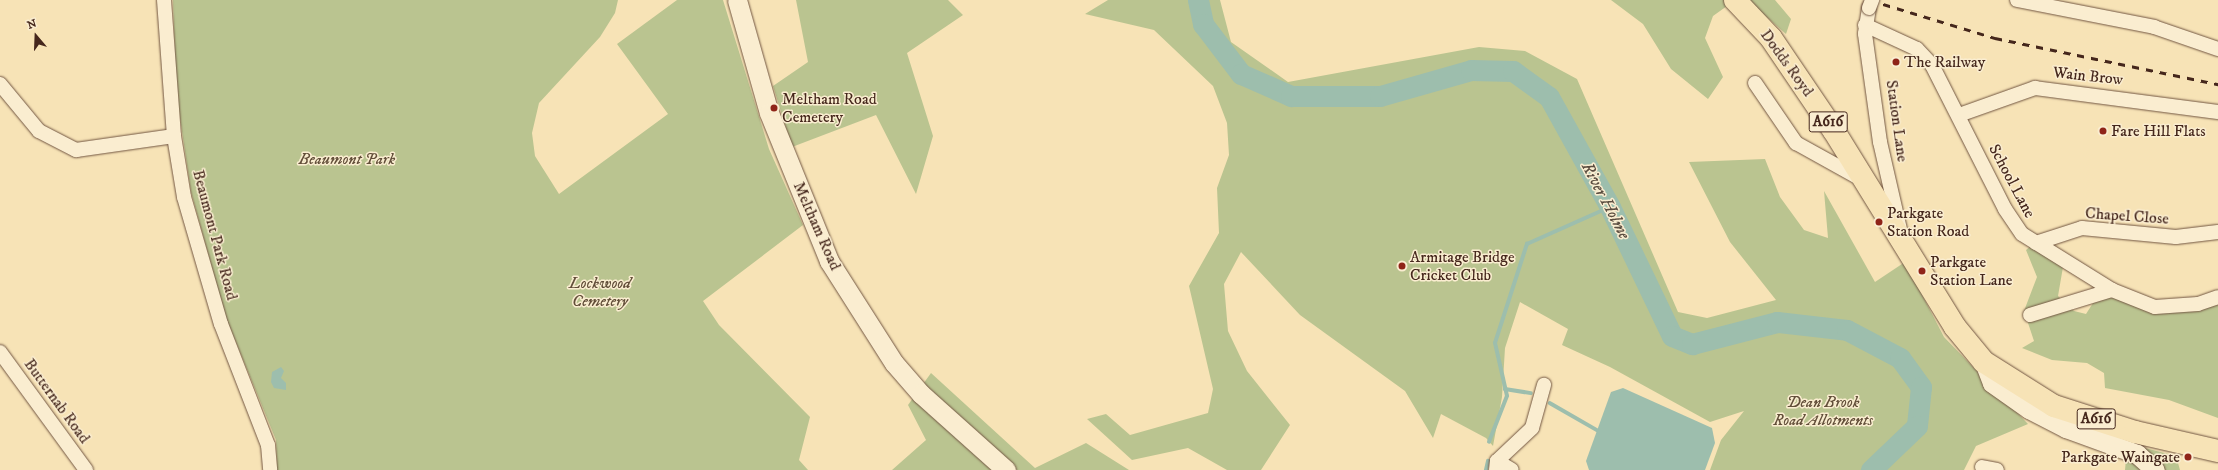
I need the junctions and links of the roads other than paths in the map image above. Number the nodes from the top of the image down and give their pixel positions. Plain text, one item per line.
1 (164, 0) edge
2 (737, 0) edge
3 (2017, 0) edge
4 (1738, 3) edge
5 (1870, 4) edge
6 (1865, 24) junction
7 (2218, 49) edge
8 (1755, 83) dead end
9 (0, 84) edge
10 (2218, 112) edge
11 (1959, 115) junction
12 (174, 136) junction
13 (1865, 181) junction
14 (2218, 232) edge
15 (2036, 243) junction
16 (1905, 246) junction
17 (2112, 290) junction
18 (2218, 297) edge
19 (2030, 315) dead end
20 (0, 352) edge
21 (1984, 362) junction
22 (1544, 385) dead end
23 (2218, 451) edge
24 (1497, 465) edge
25 (86, 470) edge
26 (270, 470) edge
27 (1006, 470) edge
28 (1512, 470) edge
29 (2155, 470) edge

1 - 12 street, Beaumont Park Road
2 - 27 main road, Meltham Road
3 - 7 street
4 - 13 main road, Dodds Royd / A616
5 - 6 street, Station Lane
6 - 11 street, School Lane
6 - 16 street, Station Lane
8 - 13 street
9 - 12 street
10 - 11 street, Wain Brow
11 - 15 street, School Lane
12 - 26 street, Beaumont Park Road
13 - 16 main road, Dodds Royd / A616
14 - 15 street, Chapel Close
15 - 17 street, School Lane
16 - 21 main road, A616
17 - 18 street, School Lane
17 - 19 street
20 - 25 street, Butternab Road
21 - 23 main road, A616
21 - 29 main road
22 - 24 street
24 - 28 street

